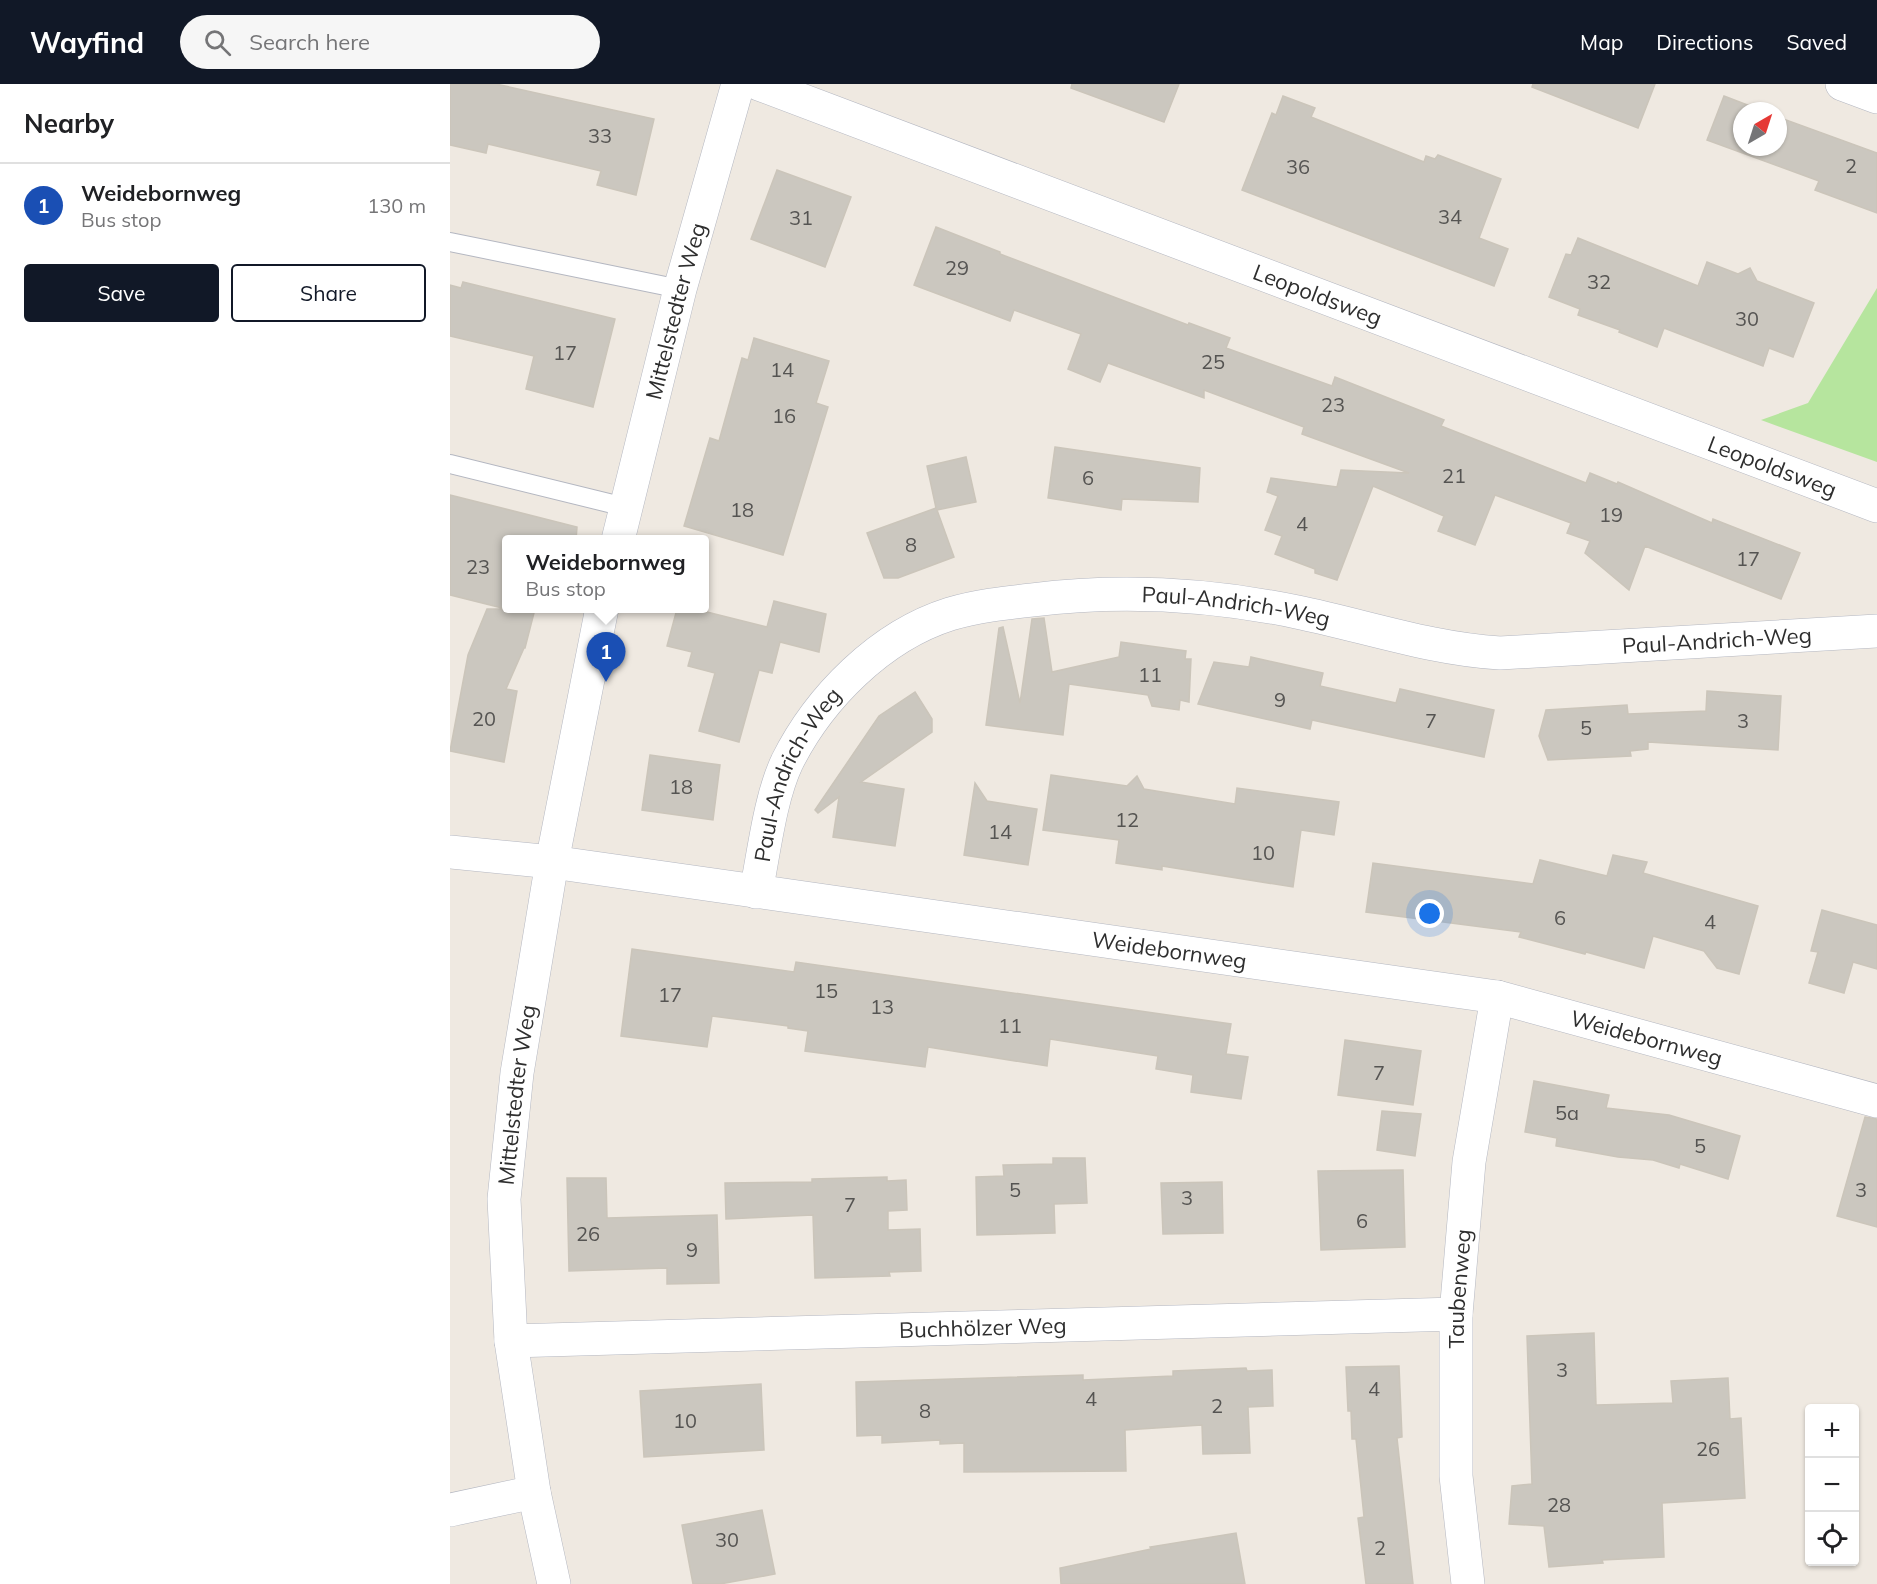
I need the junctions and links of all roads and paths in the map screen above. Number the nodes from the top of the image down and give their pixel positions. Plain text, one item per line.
1 (738, 84) edge
2 (759, 84) edge
3 (1842, 84) edge
4 (1877, 97) edge
5 (450, 242) edge
6 (680, 289) junction
7 (450, 464) edge
8 (1877, 506) edge
9 (625, 507) junction
10 (619, 535) edge
11 (601, 613) edge
12 (1877, 630) edge
13 (450, 852) edge
14 (552, 862) junction
15 (756, 892) junction
16 (1497, 997) junction
17 (1877, 1101) edge
18 (1456, 1314) junction
19 (511, 1341) junction
20 (534, 1492) junction
21 (450, 1510) edge
22 (554, 1584) edge
23 (1468, 1584) edge

1 - 6 street, Mittelstedter Weg
2 - 8 street, Leopoldsweg
3 - 4 street
5 - 6 lane
6 - 9 street, Mittelstedter Weg
7 - 9 lane
9 - 10 street, Mittelstedter Weg
11 - 14 street, Mittelstedter Weg
12 - 15 street, Paul-Andrich-Weg
13 - 14 street, Weidebornweg
14 - 15 street, Weidebornweg
14 - 19 street, Mittelstedter Weg
15 - 16 street, Weidebornweg
16 - 17 street, Weidebornweg
16 - 18 street, Taubenweg
18 - 19 street, Buchhölzer Weg
18 - 23 street, Taubenweg
19 - 20 street, Mittelstedter Weg
20 - 21 street
20 - 22 street, Mittelstedter Weg

